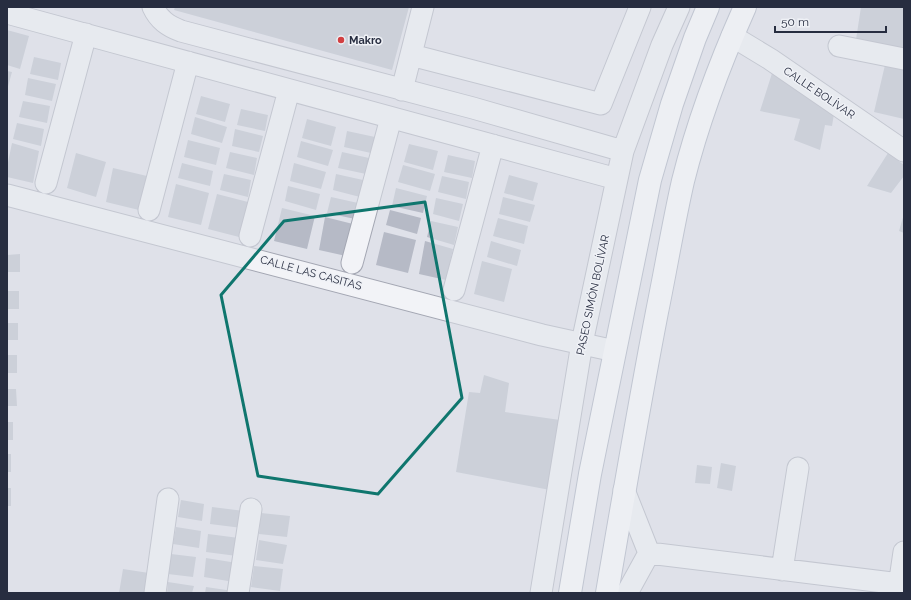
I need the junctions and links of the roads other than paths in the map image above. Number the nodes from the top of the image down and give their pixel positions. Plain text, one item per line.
1 (153, 7) edge
2 (423, 7) edge
3 (640, 7) edge
4 (679, 7) edge
5 (745, 7) edge
6 (7, 13) edge
7 (706, 13) edge
8 (86, 34) junction
9 (732, 36) junction
10 (839, 46) dead end
11 (411, 55) junction
12 (904, 59) edge
13 (188, 62) junction
14 (289, 90) junction
15 (402, 90) junction
16 (391, 118) junction
17 (492, 145) junction
18 (623, 150) junction
19 (904, 151) edge
20 (617, 179) junction
21 (46, 183) dead end
22 (7, 195) edge
23 (148, 210) dead end
24 (250, 236) dead end
25 (352, 263) dead end
26 (454, 290) dead end
27 (582, 343) junction
28 (614, 351) junction
29 (798, 468) dead end
30 (624, 490) junction
31 (168, 499) dead end
32 (251, 509) dead end
33 (904, 552) edge
34 (649, 553) junction
35 (904, 556) edge
36 (782, 570) junction
37 (899, 589) edge
38 (155, 593) edge
39 (238, 593) edge
40 (541, 593) edge
41 (570, 593) edge
42 (607, 593) edge
43 (627, 593) edge

1 - 15 street
2 - 11 street
3 - 11 street
4 - 18 street, PASEO SIMÓN BOLÍVAR
5 - 9 main road
6 - 8 street
7 - 9 main road
7 - 28 main road
8 - 13 street
8 - 21 street
9 - 19 street, CALLE BOLÍVAR
9 - 30 main road
10 - 12 street
11 - 15 street
13 - 14 street
13 - 23 street
14 - 16 street
14 - 24 street
15 - 18 street
16 - 17 street
16 - 25 street
17 - 20 street
17 - 26 street
18 - 20 street, PASEO SIMÓN BOLÍVAR
20 - 27 street, PASEO SIMÓN BOLÍVAR
22 - 27 street, CALLE LAS CASITAS
27 - 28 street, CALLE LAS CASITAS
27 - 40 street, PASEO SIMÓN BOLÍVAR
28 - 41 main road
29 - 36 street
30 - 34 street
30 - 42 main road
31 - 38 street
32 - 39 street
33 - 35 street
34 - 36 street
34 - 43 street
35 - 37 street
36 - 37 street

